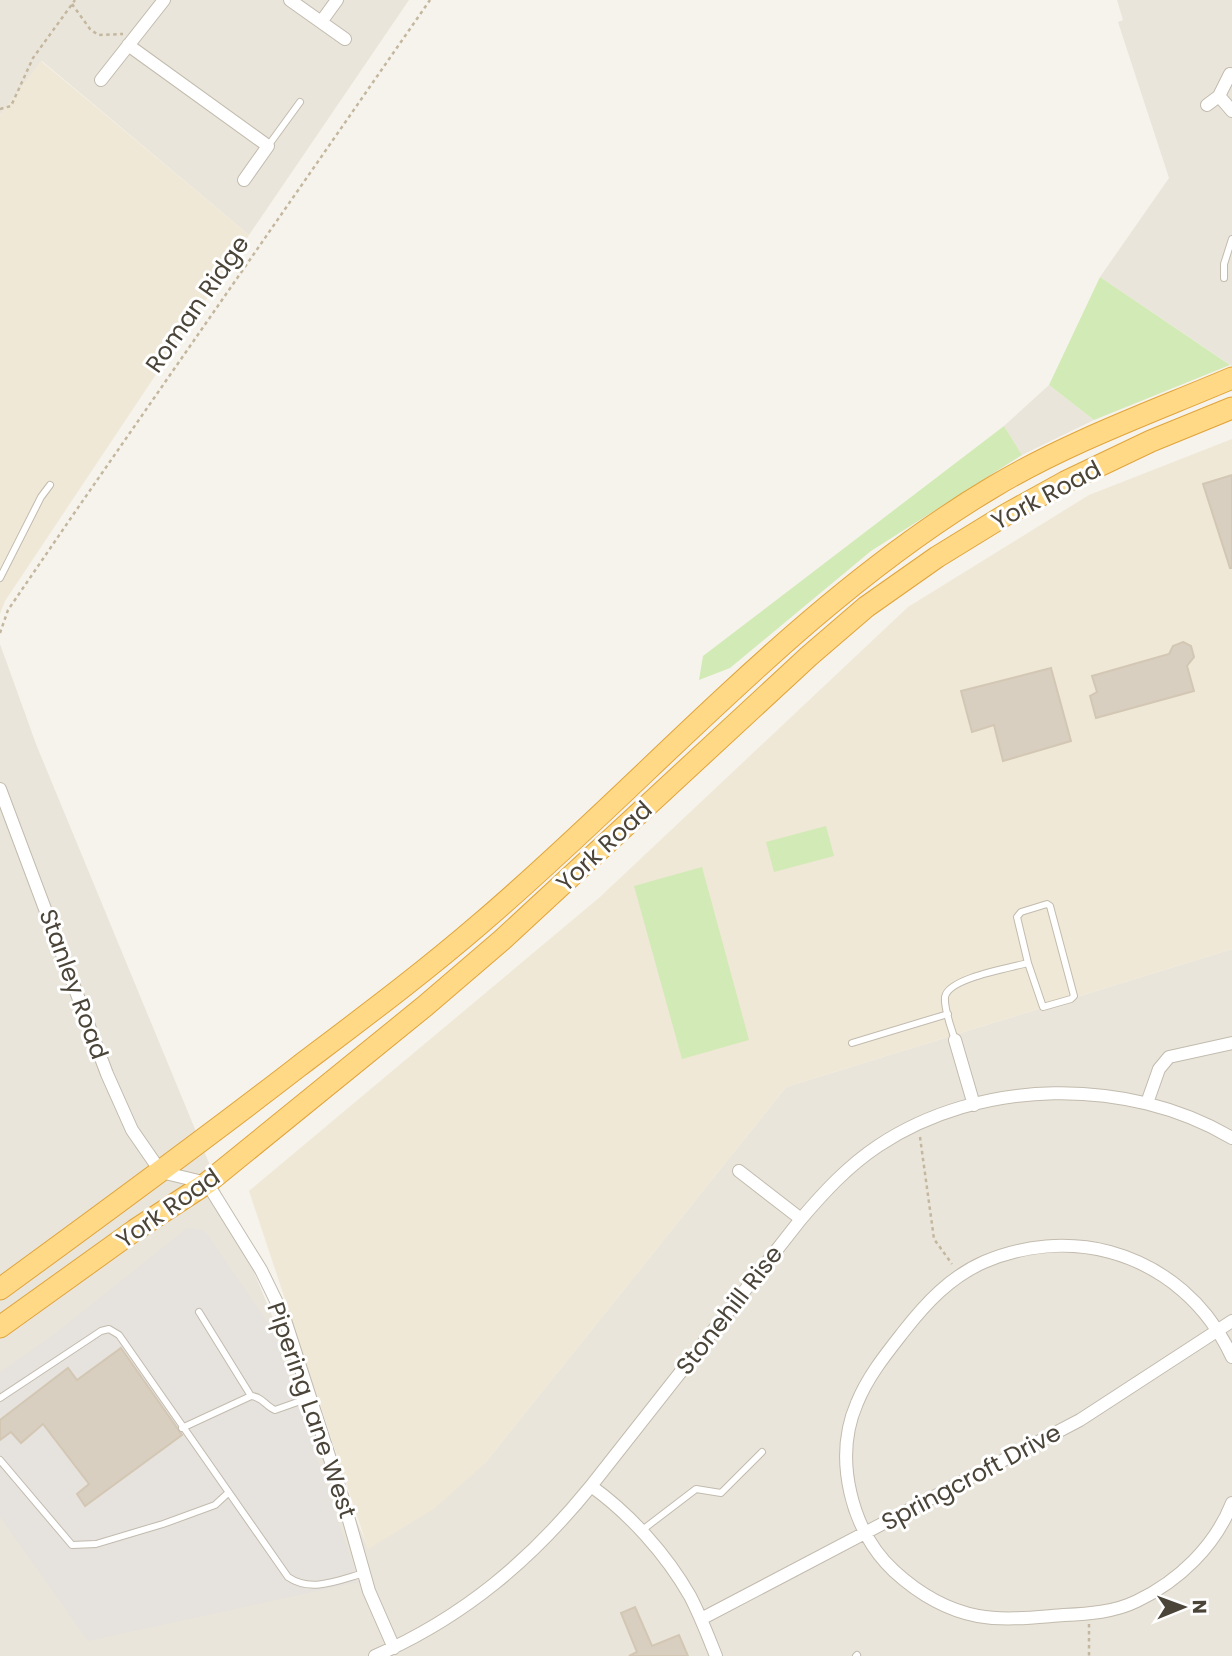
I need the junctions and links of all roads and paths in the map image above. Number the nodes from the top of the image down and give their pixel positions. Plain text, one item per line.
1 (164, 0) edge
2 (290, 0) edge
3 (337, 0) edge
4 (430, 0) edge
5 (74, 2) edge
6 (321, 22) junction
7 (345, 39) dead end
8 (130, 43) junction
9 (1230, 74) dead end
10 (101, 80) dead end
11 (1219, 96) junction
12 (300, 102) dead end
13 (1207, 105) dead end
14 (0, 109) edge
15 (1232, 111) edge
16 (268, 146) junction
17 (244, 180) dead end
18 (1232, 239) edge
19 (1224, 278) dead end
20 (1232, 378) edge
21 (1232, 393) edge
22 (1232, 408) edge
23 (1112, 429) junction
24 (50, 485) dead end
25 (0, 578) edge
26 (0, 633) edge
27 (0, 789) edge
28 (1028, 963) junction
29 (948, 1014) junction
30 (955, 1040) joint
31 (852, 1043) dead end
32 (1232, 1043) edge
33 (1147, 1103) junction
34 (974, 1105) junction
35 (914, 1127) junction
36 (1232, 1138) edge
37 (739, 1171) dead end
38 (161, 1172) junction
39 (207, 1183) junction
40 (801, 1219) junction
41 (961, 1275) junction
42 (0, 1289) edge
43 (199, 1312) dead end
44 (1232, 1321) edge
45 (0, 1327) edge
46 (1217, 1331) junction
47 (1232, 1357) edge
48 (251, 1396) junction
49 (0, 1398) edge
50 (309, 1398) junction
51 (182, 1428) junction
52 (762, 1452) dead end
53 (0, 1460) edge
54 (592, 1486) junction
55 (228, 1493) junction
56 (1232, 1503) edge
57 (641, 1531) junction
58 (865, 1532) junction
59 (364, 1573) junction
60 (1089, 1614) junction
61 (701, 1619) junction
62 (394, 1648) junction
63 (375, 1656) edge
64 (716, 1656) edge
65 (1090, 1656) edge

1 - 8 street
2 - 6 street
3 - 6 street
4 - 26 path, Roman Ridge
5 - 8 path
5 - 14 path
6 - 7 street
8 - 10 street
8 - 16 street
9 - 11 street
11 - 13 street
11 - 15 street
12 - 16 lane
16 - 17 street
18 - 19 lane
20 - 23 highway, York Road
21 - 23 highway
22 - 39 highway, York Road
23 - 38 highway, York Road
24 - 25 lane
27 - 38 street, Stanley Road
28 - 28 lane
28 - 29 lane
29 - 30 lane
29 - 31 lane
30 - 34 street
32 - 33 street
33 - 34 street, Stonehill Rise
33 - 36 street, Stonehill Rise
34 - 35 street, Stonehill Rise
35 - 40 street, Stonehill Rise
35 - 41 path
37 - 40 street
38 - 39 street
38 - 42 highway, York Road
39 - 45 highway, York Road
39 - 50 street, Pipering Lane West
40 - 54 street, Stonehill Rise
41 - 46 street
41 - 58 street
43 - 48 lane
44 - 46 street, Springcroft Drive
46 - 47 street
46 - 58 street, Springcroft Drive
48 - 50 lane
48 - 51 lane
49 - 51 lane
50 - 59 street, Pipering Lane West
51 - 55 lane
52 - 57 lane
53 - 55 lane
54 - 57 street
54 - 62 street, Stonehill Rise
55 - 59 lane
56 - 60 street
57 - 61 street
58 - 60 street
58 - 61 street, Springcroft Drive
59 - 62 street, Pipering Lane West
60 - 65 path
61 - 64 street
62 - 63 street, Stonehill Rise

